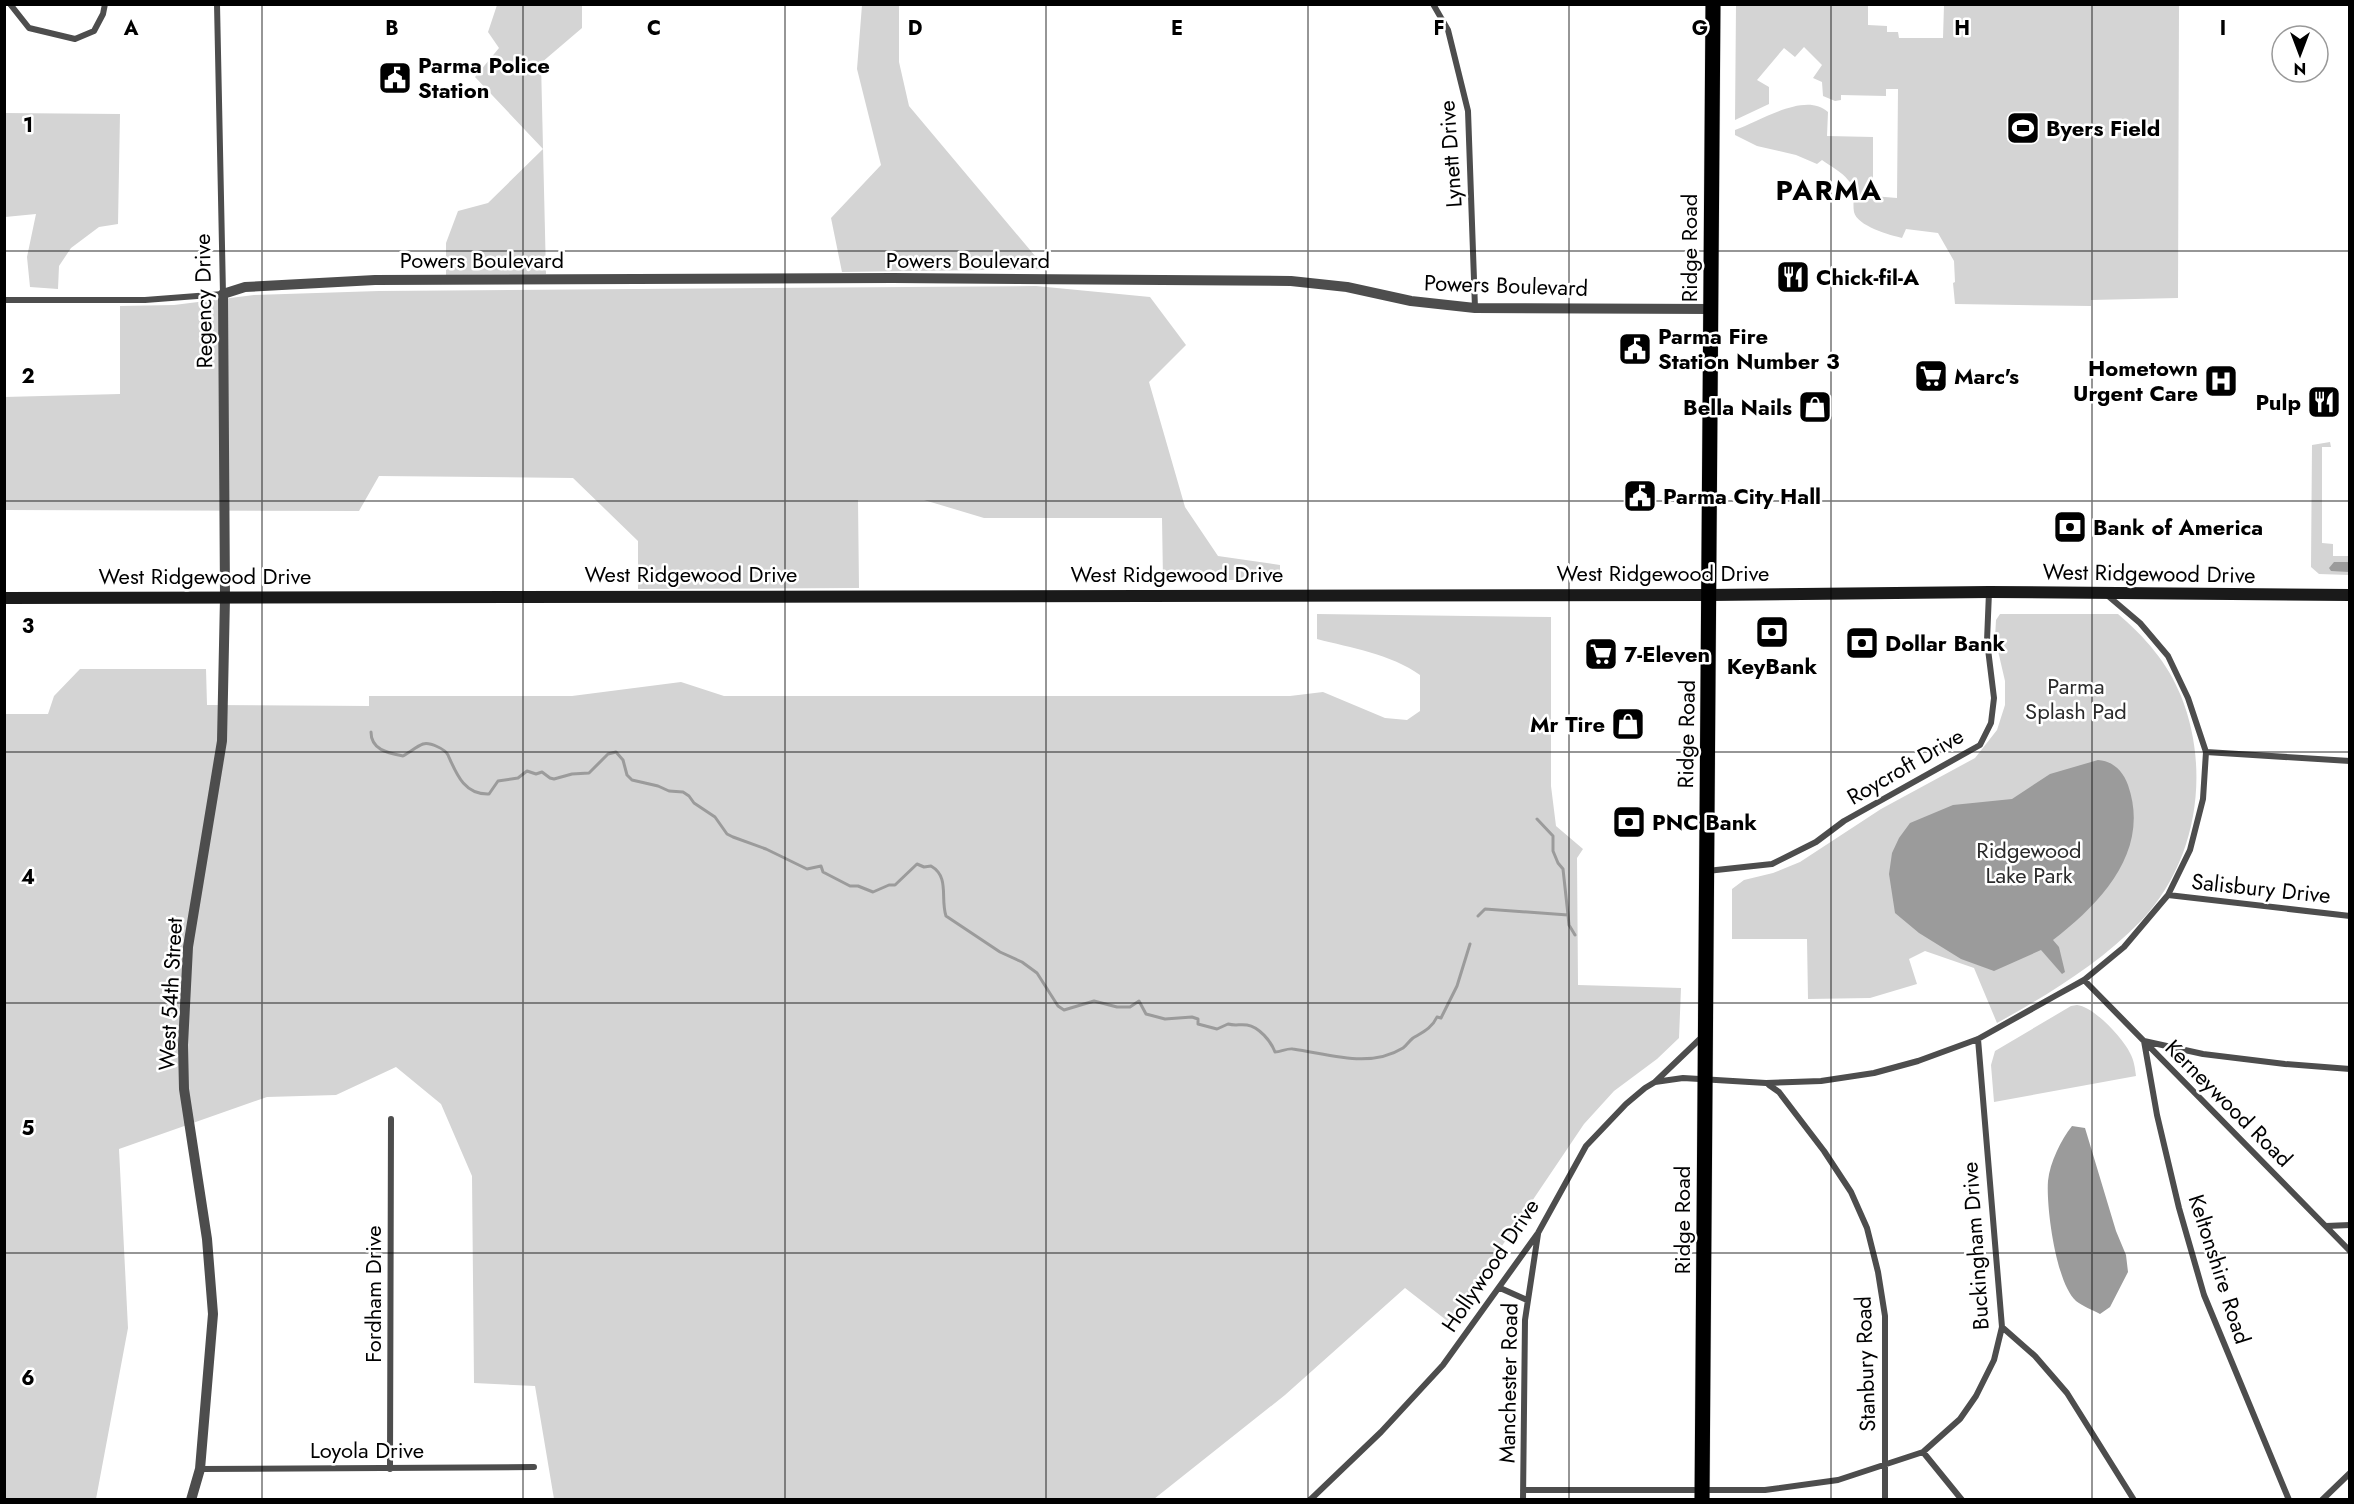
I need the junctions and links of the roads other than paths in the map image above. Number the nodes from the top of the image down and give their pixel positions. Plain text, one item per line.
1 (10, 4) edge
2 (105, 4) edge
3 (217, 4) edge
4 (1433, 4) edge
5 (1713, 4) edge
6 (223, 294) junction
7 (4, 300) edge
8 (1475, 308) junction
9 (1711, 309) junction
10 (1989, 592) junction
11 (2106, 594) junction
12 (1710, 595) junction
13 (2349, 595) edge
14 (225, 597) junction
15 (4, 598) edge
16 (2206, 752) junction
17 (2349, 760) edge
18 (1706, 871) junction
19 (2168, 895) junction
20 (2349, 916) edge
21 (2084, 980) junction
22 (1706, 1033) junction
23 (1978, 1039) junction
24 (2144, 1041) junction
25 (2349, 1069) edge
26 (1706, 1079) junction
27 (1655, 1082) junction
28 (1766, 1083) junction
29 (391, 1119) dead end
30 (2349, 1225) edge
31 (2326, 1227) junction
32 (1539, 1233) junction
33 (2349, 1251) edge
34 (1500, 1288) junction
35 (1527, 1300) junction
36 (2002, 1327) junction
37 (1923, 1452) junction
38 (1885, 1464) junction
39 (534, 1467) dead end
40 (200, 1468) junction
41 (390, 1468) junction
42 (2349, 1473) edge
43 (1523, 1490) junction
44 (1702, 1495) edge
45 (191, 1500) edge
46 (1310, 1500) edge
47 (1523, 1500) edge
48 (1885, 1500) edge
49 (1962, 1500) edge
50 (2134, 1500) edge
51 (2289, 1500) edge
52 (2322, 1500) edge

1 - 2 street
3 - 6 street, Regency Drive
4 - 8 street, Lynett Drive
5 - 9 main road, Ridge Road
6 - 7 street
6 - 8 street, Powers Boulevard
6 - 14 street, Regency Drive
8 - 9 street, Powers Boulevard
9 - 12 main road, Ridge Road
10 - 11 main road, West Ridgewood Drive
10 - 12 main road, West Ridgewood Drive
10 - 18 street, Roycroft Drive
11 - 13 main road, West Ridgewood Drive
11 - 16 street
12 - 14 main road, West Ridgewood Drive
12 - 18 main road, Ridge Road
14 - 15 main road, West Ridgewood Drive
14 - 40 street, West 54th Street
16 - 17 street
16 - 19 street, Hollywood Drive
18 - 22 main road, Ridge Road
19 - 20 street, Salisbury Drive
19 - 21 street, Hollywood Drive
21 - 23 street, Hollywood Drive
21 - 24 street, Kerneywood Road
22 - 26 main road, Ridge Road
22 - 27 street
23 - 28 street, Hollywood Drive
23 - 36 street, Buckingham Drive
24 - 25 street
24 - 31 street, Kerneywood Road
24 - 51 street, Keltonshire Road
26 - 27 street, Hollywood Drive
26 - 28 street, Hollywood Drive
26 - 44 main road, Ridge Road
27 - 32 street, Hollywood Drive
28 - 38 street, Stanbury Road
29 - 41 street, Fordham Drive
30 - 31 street
31 - 33 street, Kerneywood Road
32 - 34 street, Hollywood Drive
32 - 35 street, Manchester Road
34 - 35 street
34 - 46 street, Hollywood Drive
35 - 43 street, Manchester Road
36 - 37 street, Buckingham Drive
36 - 50 street
37 - 38 street, Buckingham Drive
37 - 49 street
38 - 44 street, Buckingham Drive
38 - 48 street, Stanbury Road
39 - 41 street, Loyola Drive
40 - 41 street, Loyola Drive
40 - 45 street, West 54th Street
42 - 52 street
43 - 44 street, Buckingham Drive
43 - 47 street, Manchester Road

